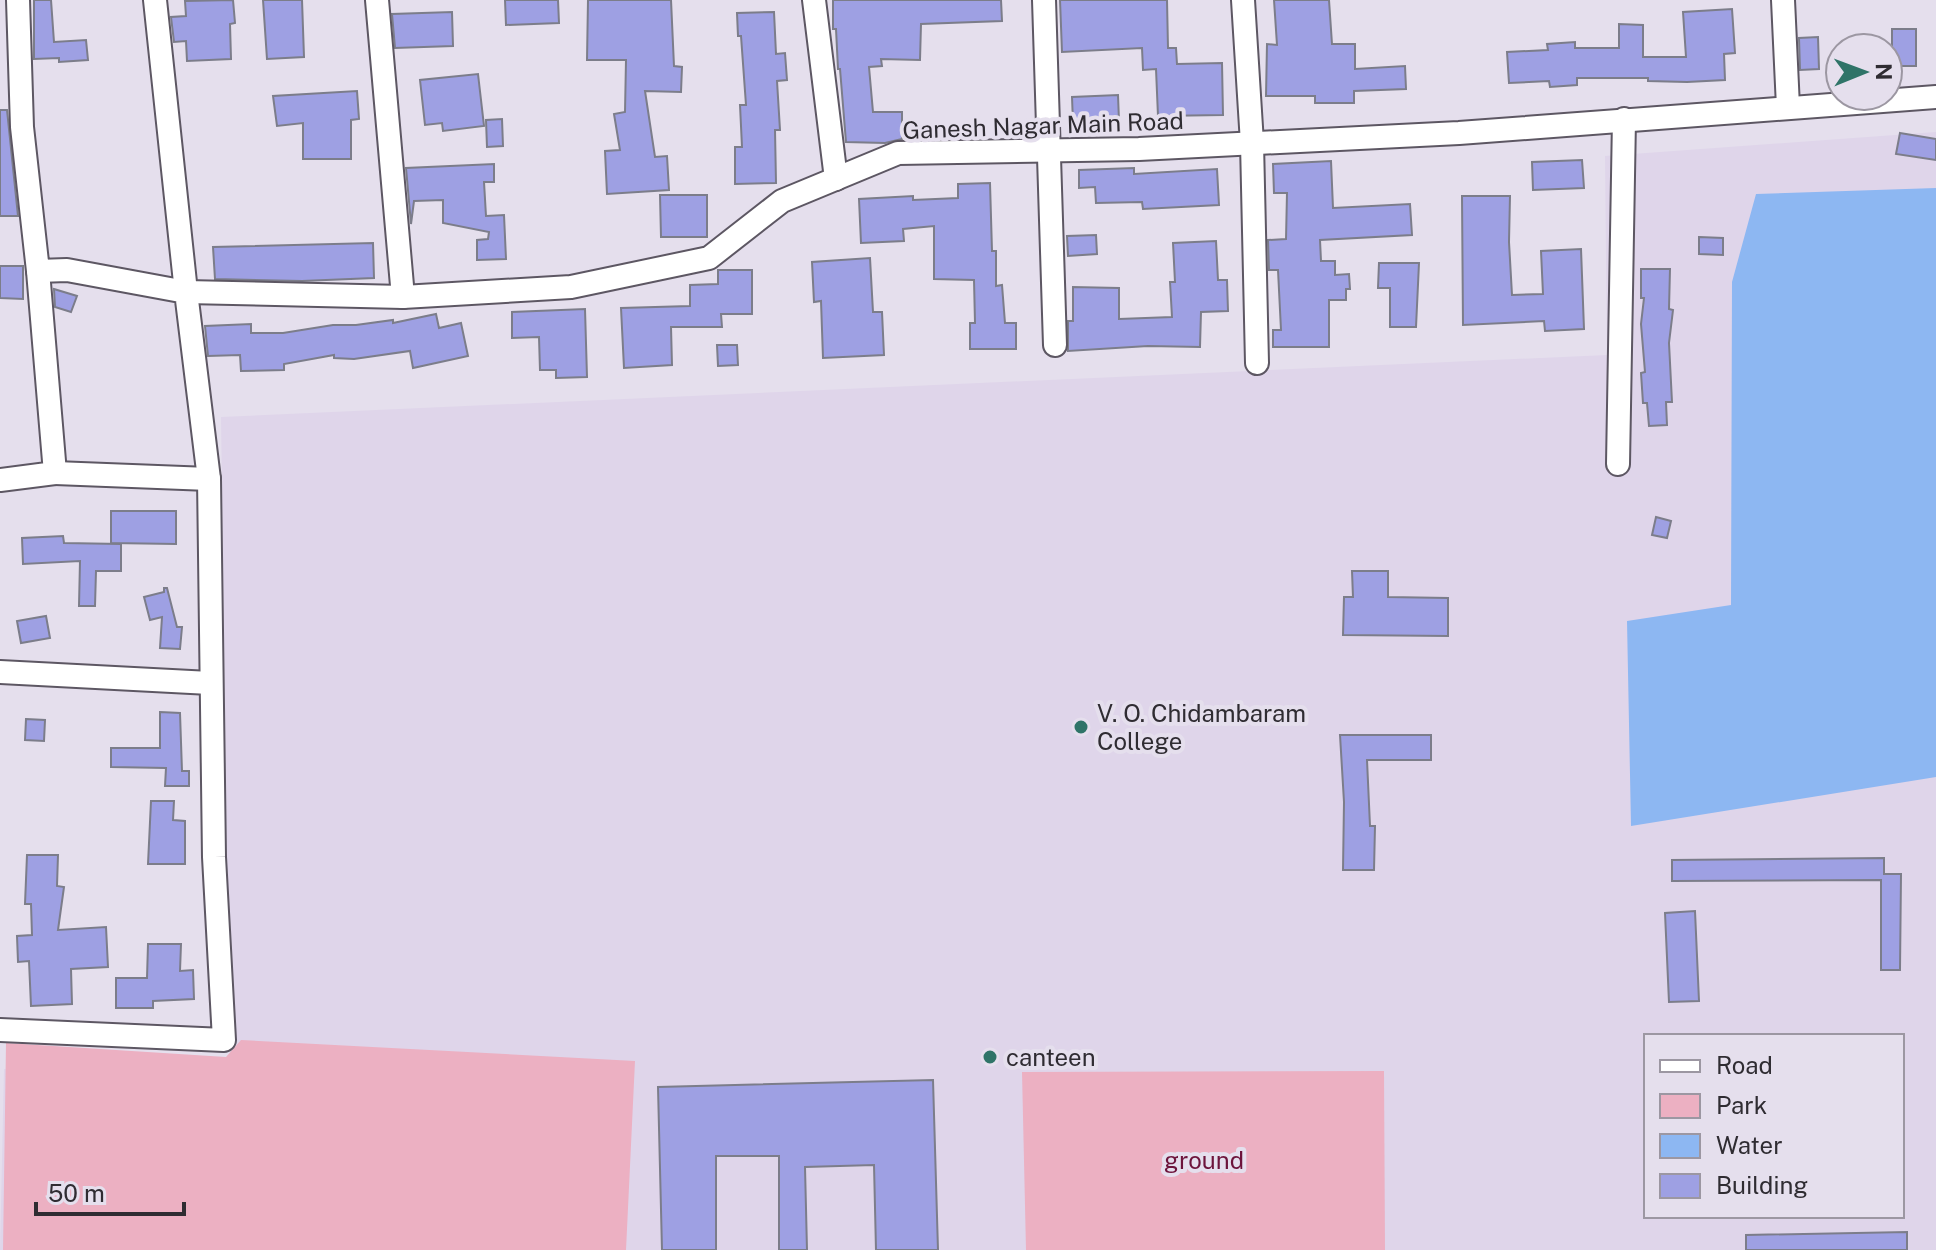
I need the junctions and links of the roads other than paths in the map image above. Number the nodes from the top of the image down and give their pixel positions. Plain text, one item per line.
1 (18, 0) edge
2 (155, 0) edge
3 (377, 0) edge
4 (814, 0) edge
5 (1044, 0) edge
6 (1243, 0) edge
7 (1783, 0) edge
8 (1936, 97) edge
9 (1788, 107) junction
10 (1624, 119) junction
11 (1252, 143) junction
12 (1048, 150) junction
13 (836, 179) junction
14 (38, 271) junction
15 (186, 292) junction
16 (403, 297) junction
17 (1055, 345) dead end
18 (1257, 363) dead end
19 (1618, 464) dead end
20 (55, 473) junction
21 (209, 479) junction
22 (0, 480) edge
23 (0, 672) edge
24 (210, 683) junction
25 (0, 1030) edge

1 - 14 street
2 - 15 street
3 - 16 street
4 - 13 street
5 - 12 street
6 - 11 street
7 - 9 street
8 - 9 street, Ganesh Nagar Main Road
9 - 10 street, Ganesh Nagar Main Road
10 - 11 street, Ganesh Nagar Main Road
10 - 19 street
11 - 12 street, Ganesh Nagar Main Road
11 - 18 street
12 - 13 street, Ganesh Nagar Main Road
12 - 17 street
13 - 16 street, Ganesh Nagar Main Road
14 - 15 street, Ganesh Nagar Main Road
14 - 20 street
15 - 16 street, Ganesh Nagar Main Road
15 - 21 street
20 - 21 street
20 - 22 street
21 - 24 street
23 - 24 street
24 - 25 street

